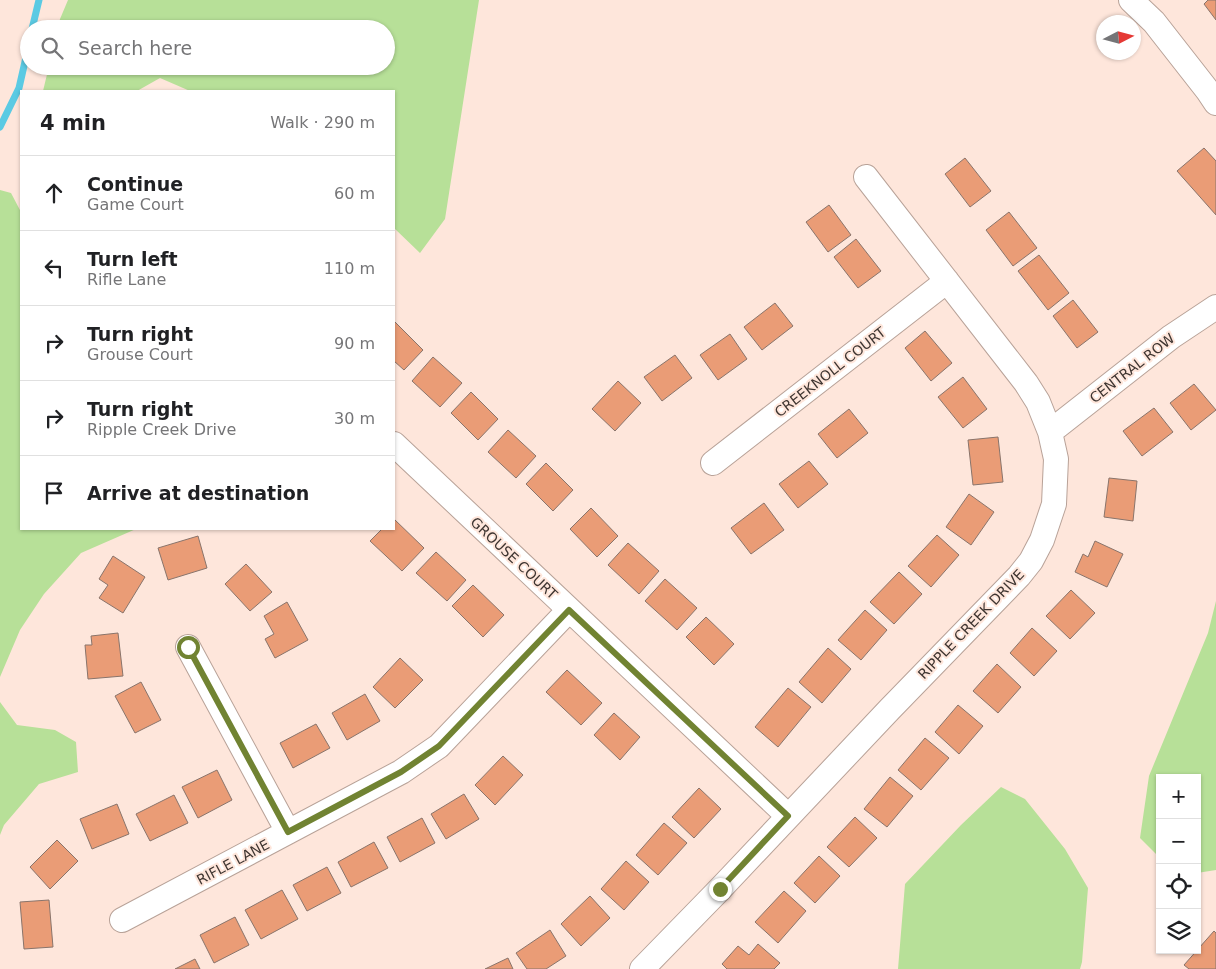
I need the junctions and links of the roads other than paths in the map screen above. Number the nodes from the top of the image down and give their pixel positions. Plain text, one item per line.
1 (1131, 0) edge
2 (1216, 103) edge
3 (866, 177) dead end
4 (947, 281) junction
5 (1216, 307) edge
6 (1050, 432) junction
7 (395, 445) edge
8 (713, 463) dead end
9 (569, 610) junction
10 (188, 647) dead end
11 (788, 816) junction
12 (288, 832) junction
13 (122, 920) dead end
14 (642, 969) edge

1 - 2 street
3 - 4 street, RIPPLE CREEK DRIVE
4 - 6 street, RIPPLE CREEK DRIVE
4 - 8 street, CREEKNOLL COURT
5 - 6 street, CENTRAL ROW
6 - 11 street, RIPPLE CREEK DRIVE
7 - 9 street, GROUSE COURT
9 - 11 street, GROUSE COURT
9 - 12 street, RIFLE LANE
10 - 12 street
11 - 14 street, RIPPLE CREEK DRIVE
12 - 13 street, RIFLE LANE

